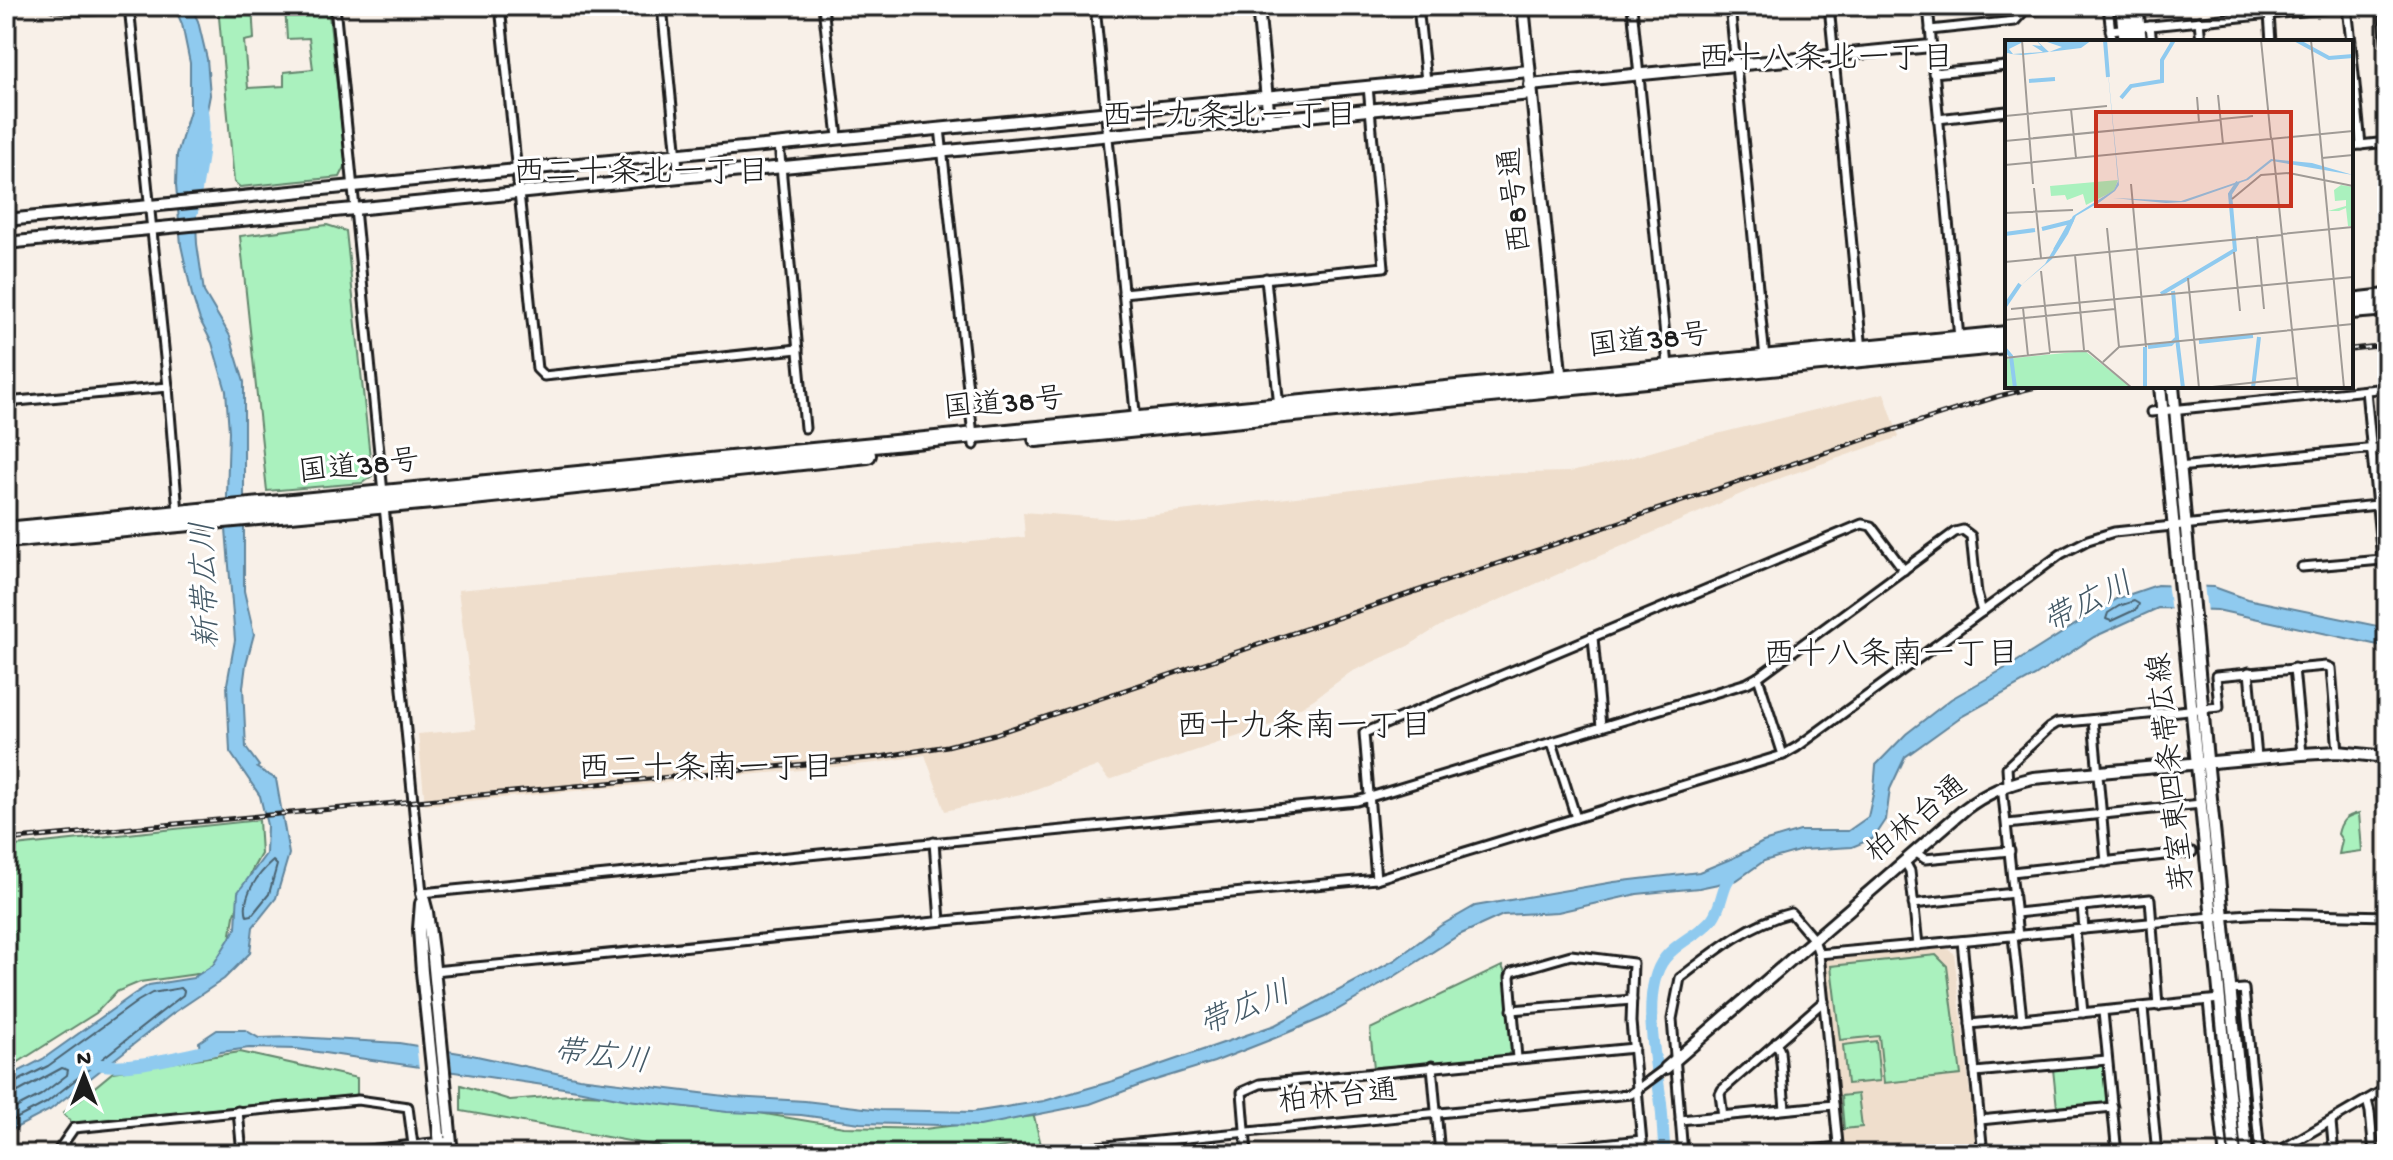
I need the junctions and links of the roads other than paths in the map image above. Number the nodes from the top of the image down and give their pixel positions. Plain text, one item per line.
1 (53, 6) edge
2 (335, 6) edge
3 (500, 6) edge
4 (662, 6) edge
5 (823, 6) edge
6 (1095, 6) edge
7 (1258, 6) edge
8 (1418, 6) edge
9 (1523, 6) edge
10 (1632, 6) edge
11 (1730, 6) edge
12 (1829, 6) edge
13 (1928, 6) edge
14 (2067, 6) edge
15 (2108, 6) edge
16 (2123, 6) edge
17 (2135, 6) edge
18 (2350, 6) edge
19 (2383, 6) edge
20 (129, 7) edge
21 (2326, 7) edge
22 (2025, 8) edge
23 (2269, 14) junction
24 (2199, 21) junction
25 (1930, 30) junction
26 (2131, 33) edge
27 (2201, 40) edge
28 (2271, 40) edge
29 (2351, 40) edge
30 (1931, 46) junction
31 (2387, 52) edge
32 (1835, 56) junction
33 (2353, 64) edge
34 (1736, 65) junction
35 (2005, 66) edge
36 (1529, 71) junction
37 (1933, 73) junction
38 (1639, 74) junction
39 (1426, 81) junction
40 (1368, 86) junction
41 (1531, 90) junction
42 (1267, 97) junction
43 (1370, 109) junction
44 (2005, 111) edge
45 (1106, 112) junction
46 (1938, 119) junction
47 (1269, 120) junction
48 (940, 128) junction
49 (1108, 135) junction
50 (838, 137) junction
51 (2387, 142) edge
52 (779, 144) junction
53 (2361, 145) junction
54 (2353, 146) edge
55 (943, 151) junction
56 (676, 154) junction
57 (781, 168) junction
58 (517, 170) junction
59 (679, 178) junction
60 (353, 186) junction
61 (519, 193) junction
62 (149, 206) junction
63 (355, 210) junction
64 (6, 220) edge
65 (152, 229) junction
66 (6, 243) edge
67 (1266, 278) junction
68 (1123, 293) junction
69 (2387, 297) edge
70 (2353, 301) edge
71 (2387, 308) edge
72 (2353, 311) edge
73 (2005, 334) edge
74 (1960, 344) junction
75 (2005, 345) edge
76 (798, 349) junction
77 (1862, 354) junction
78 (1765, 363) junction
79 (1668, 373) junction
80 (1561, 384) junction
81 (168, 387) junction
82 (2160, 388) edge
83 (2173, 388) edge
84 (2387, 388) edge
85 (2366, 390) junction
86 (6, 402) edge
87 (2176, 409) junction
88 (1279, 411) junction
89 (2156, 411) junction
90 (1136, 425) junction
91 (805, 428) dead end
92 (974, 440) junction
93 (2387, 447) edge
94 (2371, 448) junction
95 (2180, 467) junction
96 (2168, 468) junction
97 (383, 499) junction
98 (2387, 504) edge
99 (2377, 505) junction
100 (185, 518) junction
101 (2179, 524) junction
102 (6, 530) edge
103 (6, 540) edge
104 (2183, 556) junction
105 (2302, 567) dead end
106 (1904, 570) junction
107 (1982, 612) junction
108 (1593, 637) junction
109 (2294, 668) junction
110 (2249, 672) junction
111 (1758, 677) junction
112 (2197, 710) junction
113 (2093, 720) junction
114 (1601, 727) junction
115 (1552, 742) junction
116 (2338, 752) junction
117 (2302, 754) junction
118 (1783, 755) junction
119 (2257, 757) junction
120 (2387, 757) edge
121 (2202, 763) junction
122 (2097, 771) junction
123 (2005, 785) junction
124 (1369, 798) junction
125 (2201, 804) junction
126 (2101, 814) junction
127 (1576, 818) junction
128 (2007, 824) junction
129 (934, 842) junction
130 (2010, 851) junction
131 (1915, 852) junction
132 (2192, 852) dead end
133 (1905, 862) junction
134 (2106, 862) junction
135 (2012, 872) junction
136 (1376, 879) junction
137 (422, 893) junction
138 (2014, 893) junction
139 (1913, 904) junction
140 (2082, 906) junction
141 (2016, 913) junction
142 (2218, 916) junction
143 (2387, 916) edge
144 (940, 921) junction
145 (2151, 922) junction
146 (2079, 930) junction
147 (2016, 936) junction
148 (1814, 940) junction
149 (1962, 941) junction
150 (1918, 945) junction
151 (1819, 954) junction
152 (434, 971) junction
153 (422, 972) junction
154 (2231, 990) junction
155 (1632, 1000) junction
156 (2214, 1000) junction
157 (1824, 1001) junction
158 (2158, 1006) junction
159 (2143, 1008) junction
160 (1512, 1010) junction
161 (2103, 1012) junction
162 (2083, 1013) junction
163 (2022, 1019) junction
164 (1970, 1024) junction
165 (1776, 1042) junction
166 (1634, 1048) junction
167 (1517, 1058) junction
168 (2107, 1060) junction
169 (1671, 1064) junction
170 (1432, 1066) junction
171 (1975, 1072) junction
172 (2387, 1088) edge
173 (1637, 1092) junction
174 (2242, 1097) junction
175 (2224, 1098) junction
176 (2367, 1100) junction
177 (1834, 1105) junction
178 (2113, 1107) junction
179 (1785, 1109) junction
180 (238, 1111) junction
181 (1436, 1113) junction
182 (1723, 1116) junction
183 (1680, 1120) junction
184 (1980, 1120) junction
185 (2331, 1122) junction
186 (1245, 1132) junction
187 (1642, 1140) junction
188 (2293, 1144) junction
189 (413, 1145) junction
190 (444, 1146) edge
191 (400, 1150) edge
192 (1583, 1150) edge
193 (1839, 1151) edge
194 (362, 1152) edge
195 (56, 1154) edge
196 (242, 1154) edge
197 (330, 1154) edge
198 (452, 1154) edge
199 (1045, 1154) edge
200 (1247, 1154) edge
201 (1440, 1154) edge
202 (1504, 1154) edge
203 (1643, 1154) edge
204 (1683, 1154) edge
205 (1773, 1154) edge
206 (1983, 1154) edge
207 (2117, 1154) edge
208 (2157, 1154) edge
209 (2224, 1154) edge
210 (2235, 1154) edge
211 (2247, 1154) edge
212 (2260, 1154) edge
213 (2274, 1154) edge
214 (2294, 1154) edge
215 (2334, 1154) edge
216 (2374, 1154) edge

1 - 20 street
2 - 60 street
3 - 58 street
4 - 56 street
5 - 50 street
6 - 45 street
7 - 42 street
8 - 39 street
9 - 36 street, 西8号通
10 - 38 street
11 - 34 street
12 - 32 street
13 - 25 street
14 - 22 street
15 - 26 street
16 - 26 highway
17 - 26 highway
18 - 21 street
18 - 29 street
19 - 31 street
20 - 62 street
21 - 23 street
22 - 25 street
23 - 24 street
23 - 28 street
24 - 26 street
24 - 27 street
25 - 30 street
30 - 32 street
30 - 37 street
32 - 34 street
32 - 77 street
33 - 53 street
34 - 38 street
34 - 78 street
35 - 37 street
36 - 39 street
36 - 41 street, 西8号通
37 - 46 street
38 - 41 street
38 - 79 street
39 - 40 street
40 - 42 street
40 - 43 street
41 - 43 street
41 - 80 street, 西8号通
42 - 45 street
42 - 47 street
43 - 47 street
43 - 67 street
44 - 46 street
45 - 48 street
45 - 49 street
46 - 74 street
47 - 49 street
48 - 50 street
48 - 55 street
49 - 55 street
49 - 68 street
50 - 52 street
51 - 53 street
52 - 56 street
52 - 57 street
53 - 54 street
55 - 57 street
55 - 92 street
56 - 58 street
56 - 59 street
57 - 59 street
57 - 76 street
58 - 60 street
58 - 61 street
59 - 61 street
60 - 62 street
60 - 63 street
61 - 63 street
61 - 76 street
62 - 64 street
62 - 65 street
63 - 65 street
63 - 97 street
65 - 66 street
65 - 81 street
67 - 68 street
67 - 88 street
68 - 90 street
69 - 70 highway
71 - 72 highway
73 - 74 highway, 国道38号
74 - 75 highway, 国道38号
74 - 77 highway, 国道38号
76 - 91 street
77 - 78 highway, 国道38号
78 - 79 highway, 国道38号
79 - 80 highway, 国道38号
80 - 88 highway, 国道38号
81 - 86 street
81 - 100 street
82 - 89 street, 芽室東四条帯広線
83 - 87 street, 芽室東四条帯広線
84 - 85 street
85 - 87 street
85 - 94 street
87 - 89 street
87 - 95 street, 芽室東四条帯広線
88 - 90 highway, 国道38号
89 - 96 street, 芽室東四条帯広線
90 - 92 highway, 国道38号
92 - 97 highway, 国道38号
93 - 94 street
94 - 95 street
94 - 99 street
95 - 96 street
95 - 101 street, 芽室東四条帯広線
96 - 101 street, 芽室東四条帯広線
97 - 100 highway, 国道38号
97 - 137 street
98 - 99 street
99 - 101 street
99 - 105 street
100 - 102 highway, 国道38号
100 - 103 highway, 国道38号
101 - 104 street, 芽室東四条帯広線
101 - 107 street
104 - 112 street, 芽室東四条帯広線
104 - 112 street, 芽室東四条帯広線
106 - 107 street
106 - 108 street
106 - 111 street
107 - 118 street
108 - 114 street
108 - 124 street
109 - 110 street
109 - 116 street
109 - 117 street
110 - 112 street
110 - 119 street
111 - 114 street
111 - 118 street
112 - 113 street
112 - 121 street, 芽室東四条帯広線
113 - 122 street
113 - 123 street
114 - 115 street
115 - 124 street
115 - 127 street
116 - 117 street, 柏林台通
116 - 120 street, 柏林台通
117 - 119 street, 柏林台通
118 - 127 street
119 - 121 street, 柏林台通
121 - 122 street, 柏林台通
121 - 125 street, 芽室東四条帯広線
121 - 142 street, 芽室東四条帯広線
122 - 123 street, 柏林台通
122 - 126 street
123 - 128 street
123 - 131 street, 柏林台通
124 - 129 street
124 - 136 street
125 - 126 street
125 - 142 street, 芽室東四条帯広線
126 - 128 street
126 - 134 street
127 - 136 street
128 - 130 street
129 - 137 street
129 - 144 street
130 - 131 street
130 - 135 street
131 - 133 street, 柏林台通
132 - 134 street
133 - 139 street
133 - 148 street, 柏林台通
134 - 135 street
135 - 138 street
136 - 144 street
137 - 152 street
137 - 153 street
138 - 139 street
138 - 141 street
139 - 150 street
140 - 141 street
140 - 145 street
140 - 146 street
141 - 147 street
142 - 143 street
142 - 145 street
142 - 154 street, 芽室東四条帯広線
142 - 156 street, 芽室東四条帯広線
144 - 152 street
145 - 146 street
145 - 158 street
146 - 147 street
146 - 162 street
147 - 149 street
147 - 163 street
148 - 151 street
148 - 169 street, 柏林台通
148 - 169 street
149 - 150 street
149 - 164 street
150 - 151 street
151 - 157 street
152 - 153 street
152 - 190 street
153 - 190 street
154 - 174 street, 芽室東四条帯広線
154 - 212 street
155 - 160 street
155 - 160 street
155 - 166 street
156 - 158 street
156 - 175 street, 芽室東四条帯広線
157 - 165 street
157 - 177 street
158 - 159 street
159 - 161 street
159 - 208 street
160 - 167 street
161 - 162 street
161 - 168 street
162 - 163 street
163 - 164 street
164 - 171 street
165 - 179 street
165 - 182 street
166 - 167 street
166 - 173 street
167 - 170 street
168 - 171 street
168 - 178 street
169 - 173 street, 柏林台通
169 - 183 street
170 - 181 street
170 - 186 street
171 - 184 street
172 - 176 street
173 - 181 street, 柏林台通
173 - 187 street
174 - 175 street
174 - 211 street, 芽室東四条帯広線
175 - 209 street
175 - 210 street, 芽室東四条帯広線
176 - 185 street
176 - 216 street
177 - 179 street
177 - 193 street
178 - 184 street
178 - 207 street
179 - 182 street
180 - 189 street
180 - 195 street
180 - 196 street
181 - 186 street, 柏林台通
181 - 201 street
182 - 183 street
183 - 204 street
184 - 206 street
185 - 188 street
185 - 215 street
186 - 199 street, 柏林台通
186 - 200 street
187 - 192 street
187 - 203 street
188 - 213 street
188 - 214 street
189 - 190 street
189 - 191 street
190 - 198 street
191 - 194 street
192 - 202 street
193 - 205 street
194 - 197 street

